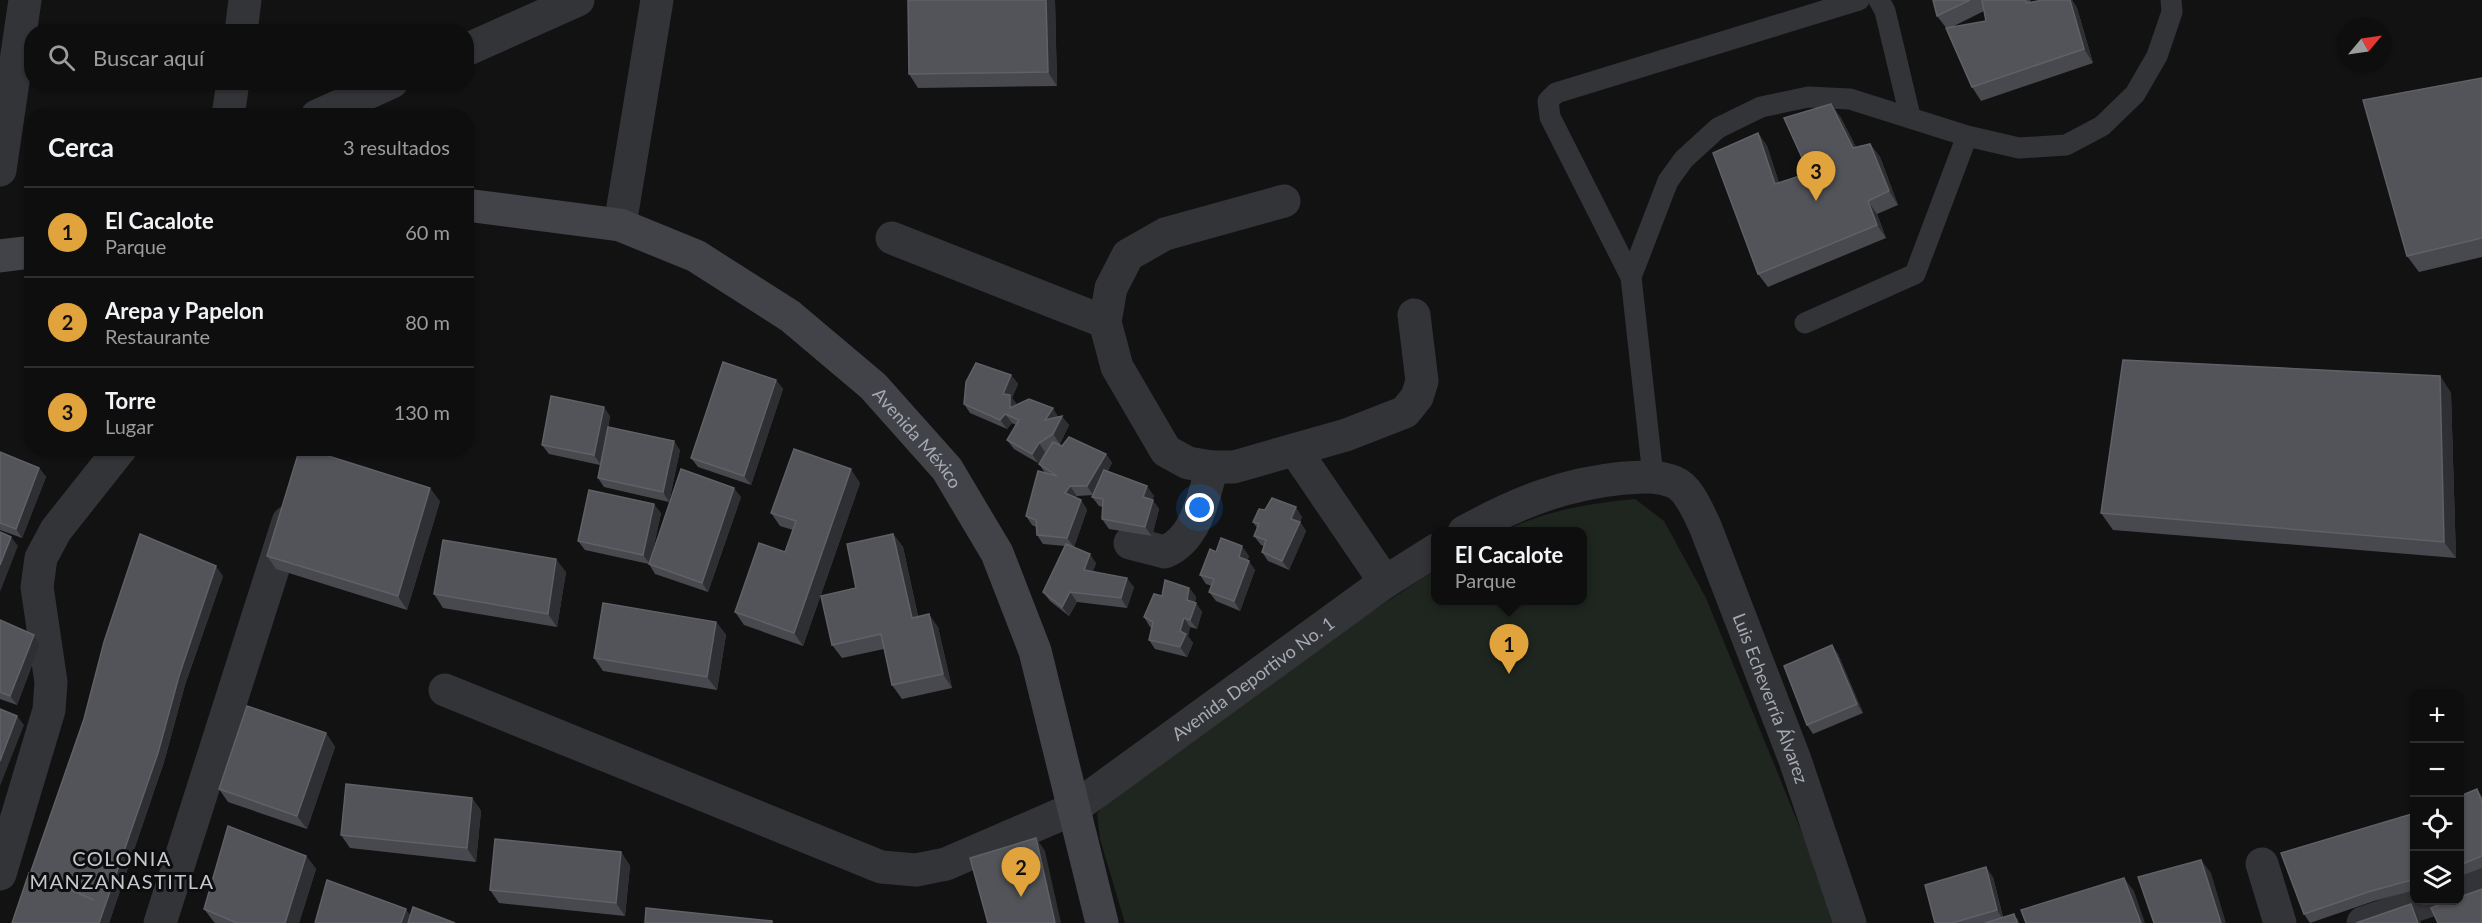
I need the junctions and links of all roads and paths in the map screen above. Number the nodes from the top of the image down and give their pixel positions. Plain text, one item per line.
1 (25, 0) edge
2 (246, 0) edge
3 (578, 0) edge
4 (657, 0) edge
5 (1859, 0) edge
6 (1879, 0) edge
7 (2171, 0) edge
8 (242, 24) edge
9 (474, 46) edge
10 (232, 90) edge
11 (374, 90) edge
12 (229, 108) edge
13 (335, 108) edge
14 (1910, 116) junction
15 (1967, 136) junction
16 (0, 170) edge
17 (1284, 201) dead end
18 (474, 207) edge
19 (620, 225) junction
20 (892, 238) dead end
21 (24, 253) edge
22 (0, 256) edge
23 (1631, 277) junction
24 (1414, 315) dead end
25 (1105, 322) junction
26 (1805, 322) dead end
27 (1295, 450) junction
28 (115, 456) edge
29 (1212, 467) junction
30 (1664, 479) junction
31 (293, 506) edge
32 (1471, 527) edge
33 (1130, 543) edge
34 (1431, 553) edge
35 (1385, 582) junction
36 (445, 690) dead end
37 (1073, 808) junction
38 (2262, 864) dead end
39 (0, 874) edge
40 (2482, 884) edge
41 (2464, 890) edge
42 (2417, 905) edge
43 (160, 923) edge
44 (1102, 923) edge
45 (1850, 923) edge
46 (2280, 923) edge
47 (2363, 923) edge

1 - 16 street
2 - 8 street
3 - 9 street
4 - 19 street
5 - 23 lane
6 - 14 lane
7 - 15 lane
10 - 12 street
11 - 13 street
14 - 15 lane
14 - 23 lane
15 - 26 lane
17 - 25 street
18 - 19 main road, Avenida México
19 - 37 main road, Avenida México
20 - 25 street
21 - 22 main road
23 - 30 lane
24 - 27 street
25 - 29 street
27 - 29 street
27 - 35 street
28 - 39 street
29 - 33 street
30 - 32 street
30 - 45 street, Luis Echeverría Álvarez
31 - 43 street
34 - 35 street, Avenida Deportivo No. 1
35 - 37 street, Avenida Deportivo No. 1
36 - 37 street, Avenida Deportivo No. 1
37 - 44 main road, Avenida México
38 - 46 street
40 - 41 street
42 - 47 street

